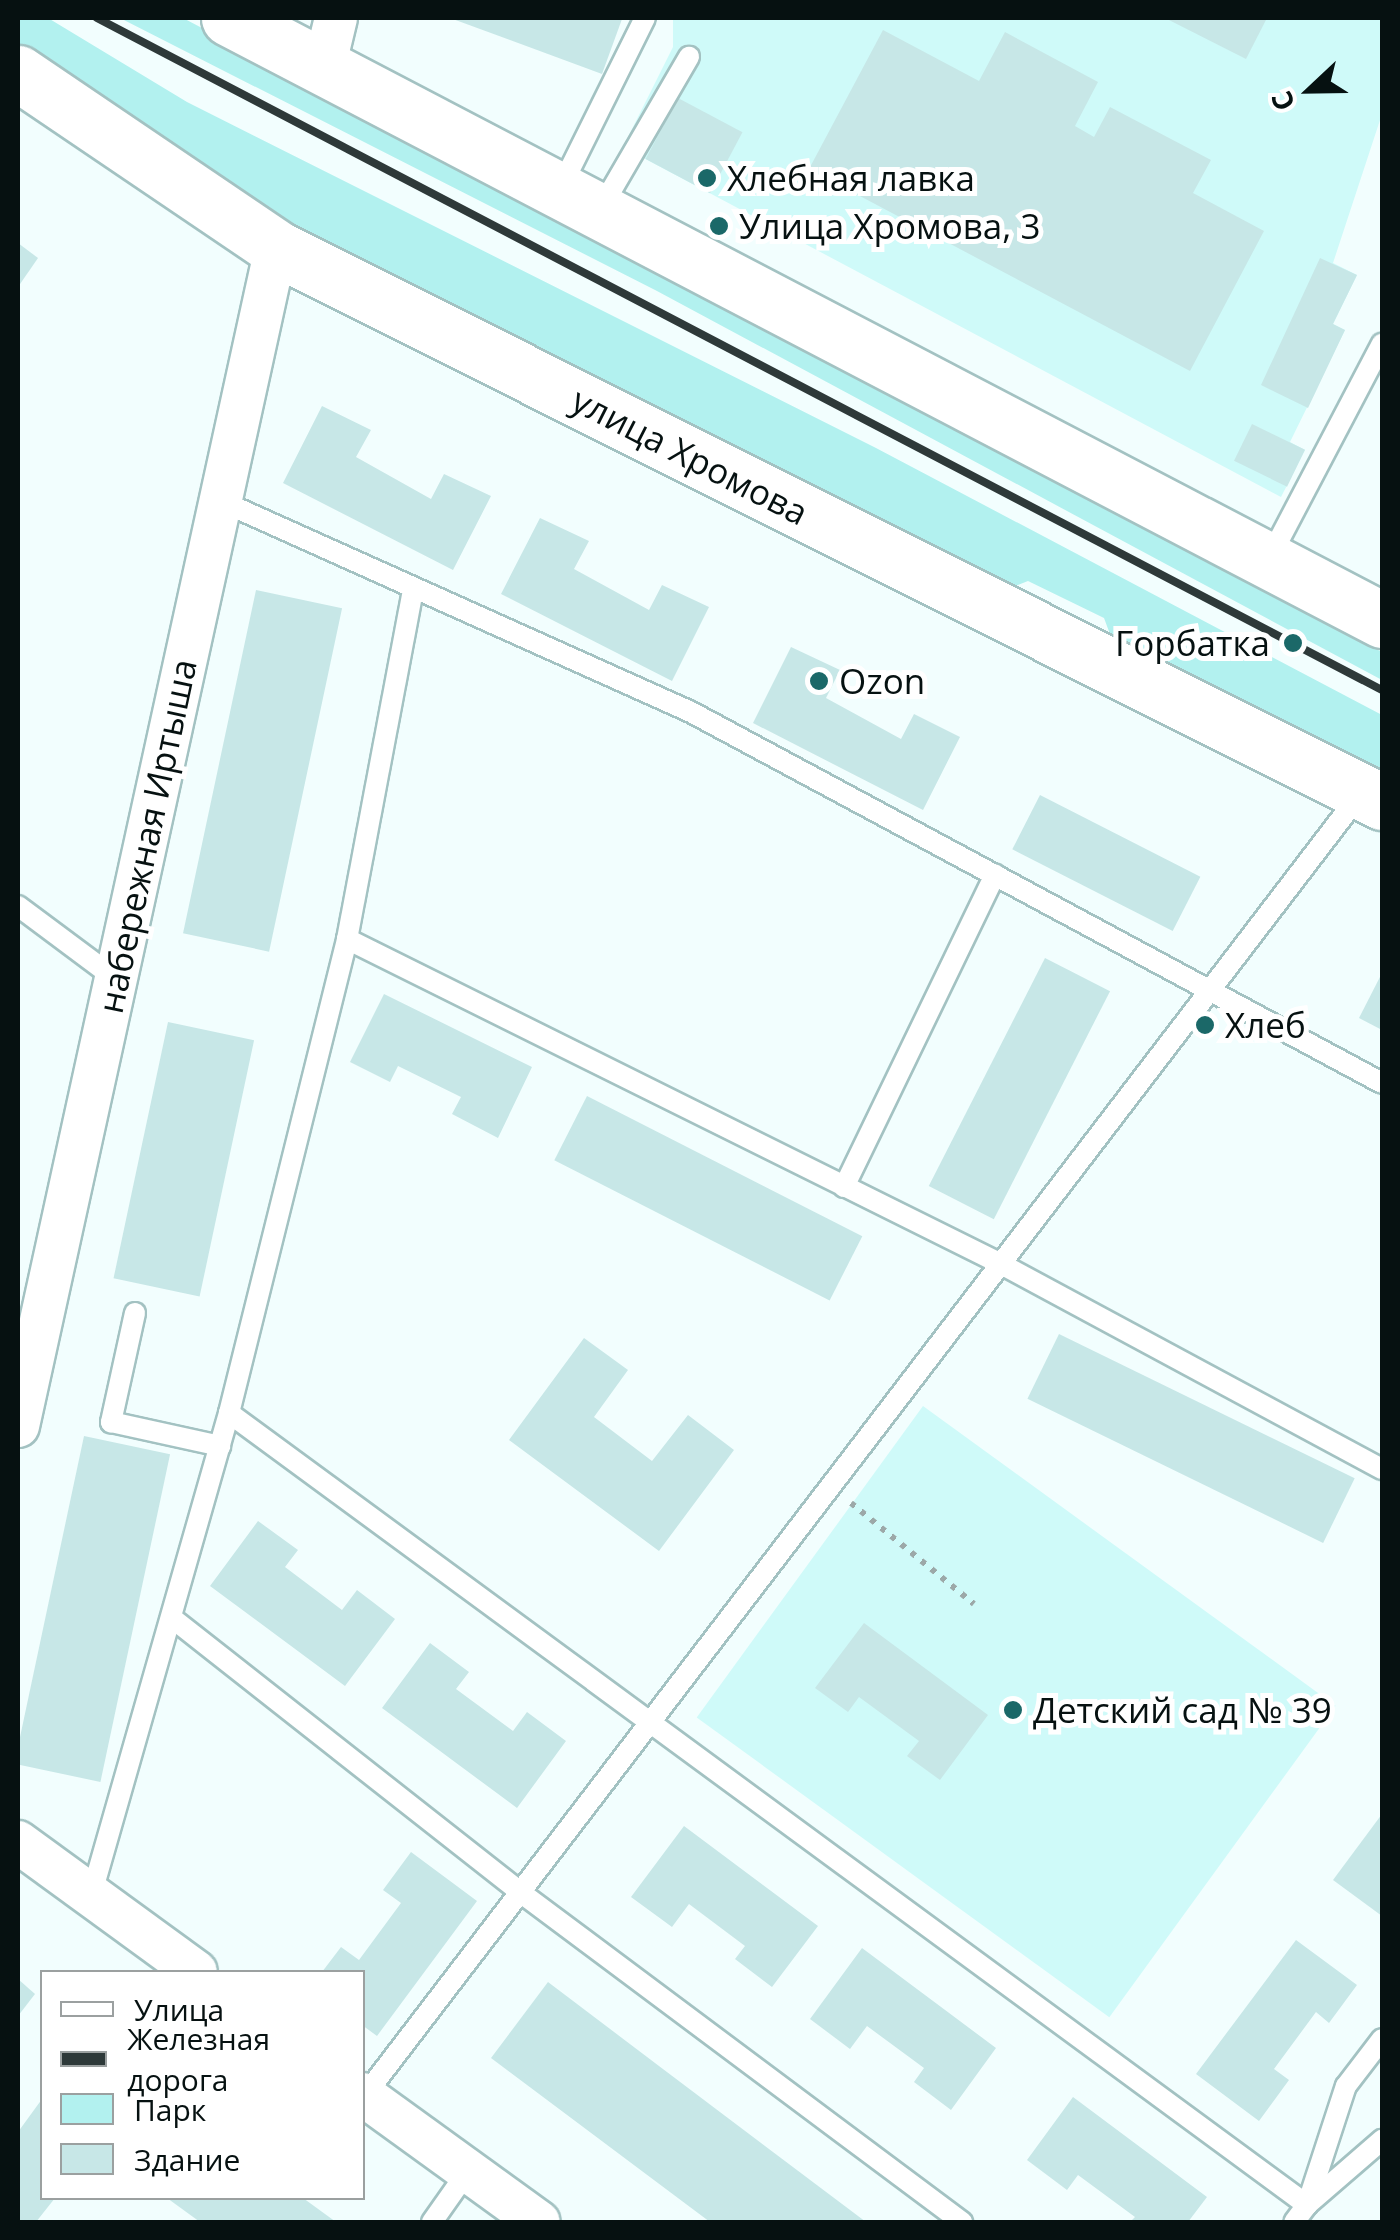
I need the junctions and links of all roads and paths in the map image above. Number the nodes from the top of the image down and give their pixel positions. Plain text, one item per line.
1 (229, 18) edge
2 (336, 18) edge
3 (645, 18) edge
4 (689, 57) dead end
5 (323, 72) junction
6 (18, 73) edge
7 (580, 199) junction
8 (276, 248) junction
9 (1382, 344) edge
10 (220, 501) junction
11 (1269, 559) junction
12 (414, 590) junction
13 (1382, 620) edge
14 (1372, 797) edge
15 (996, 875) junction
16 (18, 906) edge
17 (347, 939) junction
18 (116, 979) junction
19 (1213, 986) junction
20 (1382, 1083) edge
21 (844, 1187) junction
22 (1000, 1264) junction
23 (135, 1312) dead end
24 (20, 1397) edge
25 (229, 1413) junction
26 (220, 1446) junction
27 (1382, 1469) edge
28 (830, 1486) junction
29 (974, 1604) dead end
30 (172, 1618) junction
31 (649, 1724) junction
32 (18, 1842) edge
33 (520, 1892) junction
34 (91, 1896) junction
35 (193, 1970) edge
36 (1382, 2038) edge
37 (365, 2094) edge
38 (365, 2096) edge
39 (1382, 2140) edge
40 (468, 2171) junction
41 (1308, 2205) junction
42 (432, 2222) edge
43 (539, 2222) edge
44 (962, 2222) edge
45 (1294, 2222) edge

1 - 5 street
2 - 5 street
3 - 7 lane
4 - 7 lane
5 - 7 street
6 - 8 street, улица Хромова
7 - 11 street
8 - 10 street, набережная Иртыша
8 - 14 street, улица Хромова
9 - 11 lane
10 - 12 lane
10 - 18 street, набережная Иртыша
11 - 13 street
12 - 15 lane
12 - 17 lane
14 - 19 lane
15 - 19 lane
15 - 21 lane
16 - 18 lane
17 - 21 lane
17 - 25 lane
18 - 24 street, набережная Иртыша
19 - 20 lane
19 - 22 lane
21 - 22 lane
22 - 27 lane
22 - 28 lane
23 - 26 lane
25 - 26 lane
25 - 31 lane
26 - 30 lane
28 - 29 path
28 - 31 lane
30 - 33 lane
30 - 34 lane
31 - 33 lane
31 - 41 lane
32 - 34 street
33 - 37 lane
33 - 44 lane
34 - 35 street
36 - 41 lane
38 - 40 street
39 - 41 lane
40 - 42 lane
40 - 43 street
41 - 45 lane

